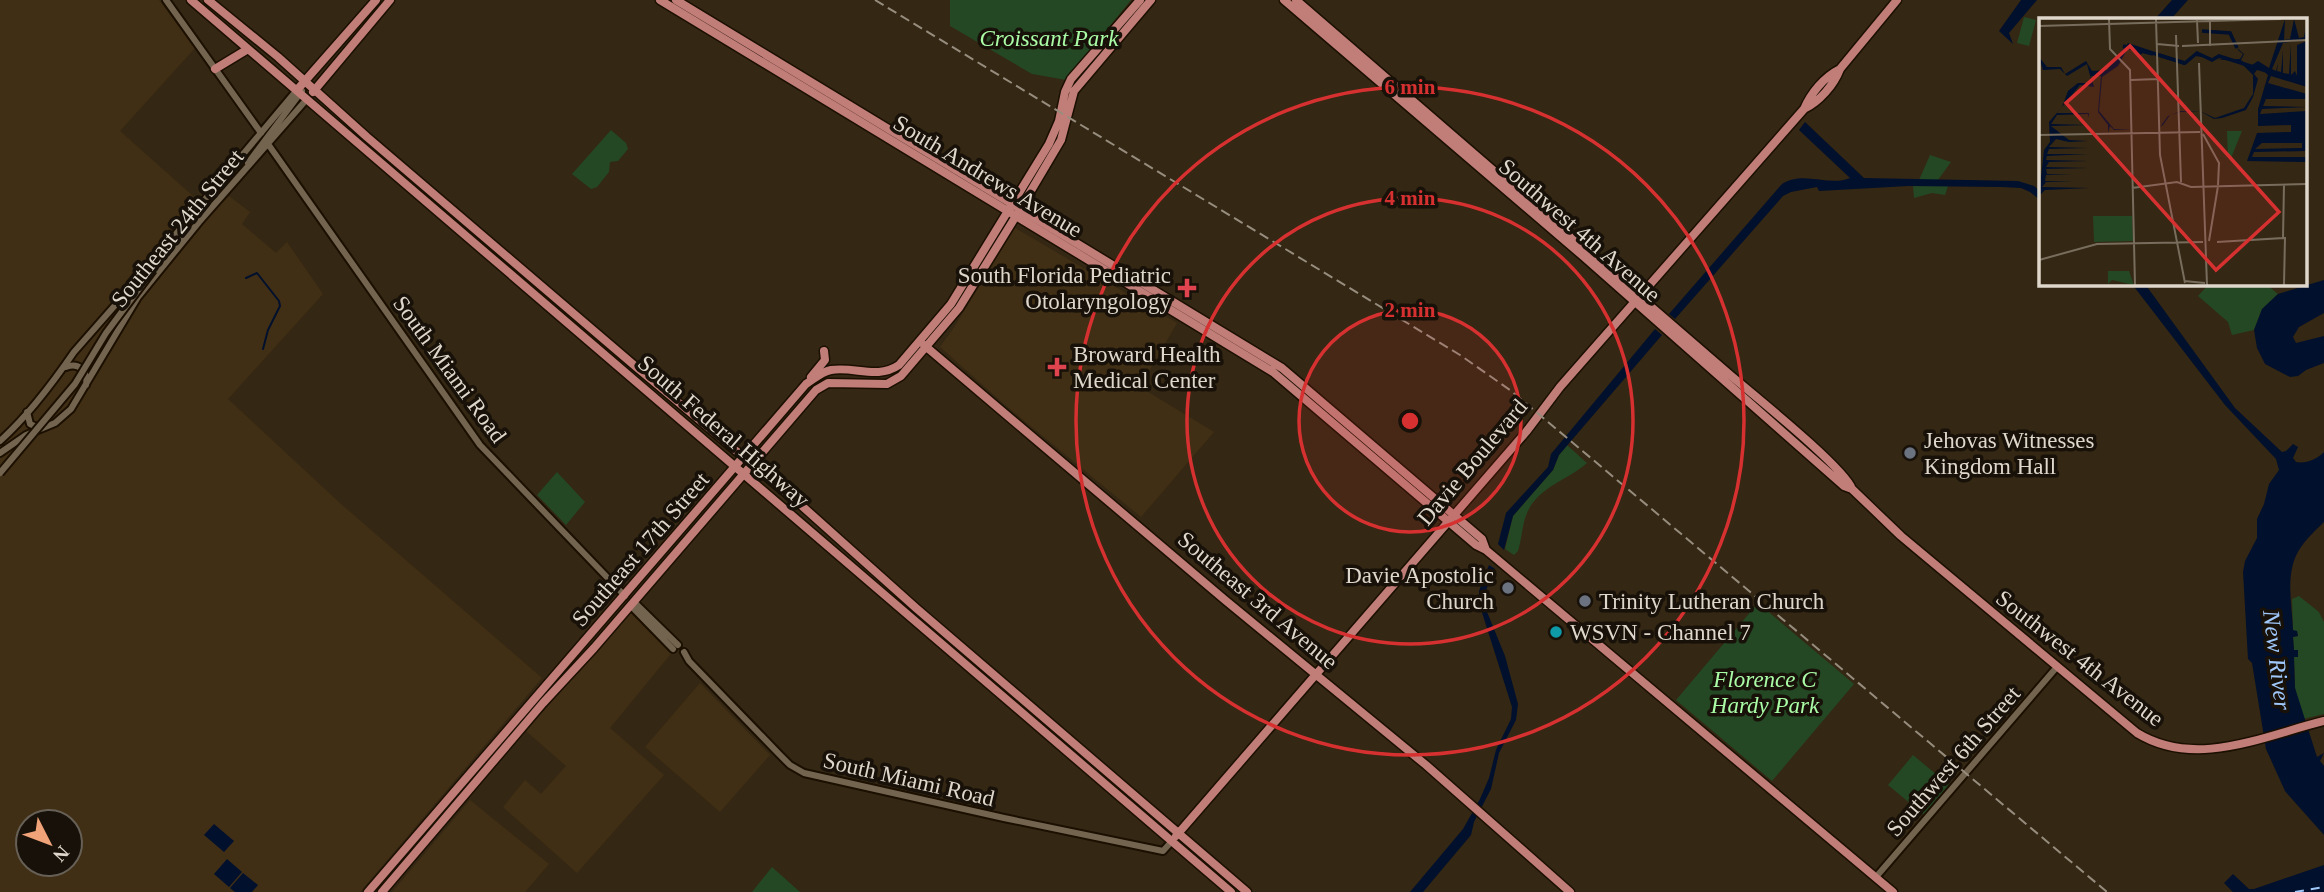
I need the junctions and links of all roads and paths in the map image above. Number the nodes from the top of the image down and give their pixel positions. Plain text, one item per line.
1 (191, 0) edge
2 (208, 0) edge
3 (376, 0) edge
4 (390, 0) edge
5 (660, 0) edge
6 (676, 0) edge
7 (1140, 0) edge
8 (1152, 0) edge
9 (1284, 0) edge
10 (1296, 0) edge
11 (1897, 0) edge
12 (168, 1) edge
13 (248, 49) junction
14 (215, 69) junction
15 (305, 80) junction
16 (315, 90) junction
17 (302, 95) junction
18 (261, 133) junction
19 (268, 144) junction
20 (237, 179) junction
21 (405, 183) junction
22 (421, 183) junction
23 (219, 186) junction
24 (229, 189) junction
25 (414, 191) junction
26 (430, 191) junction
27 (1010, 207) junction
28 (1018, 212) junction
29 (199, 222) junction
30 (166, 251) junction
31 (154, 261) tunnel mouth
32 (513, 276) junction
33 (529, 276) junction
34 (522, 284) junction
35 (541, 286) junction
36 (1637, 300) junction
37 (923, 343) junction
38 (824, 351) dead end
39 (63, 369) junction
40 (622, 369) junction
41 (642, 372) junction
42 (632, 378) junction
43 (650, 379) junction
44 (806, 384) junction
45 (86, 387) junction
46 (27, 412) junction
47 (782, 412) junction
48 (790, 419) junction
49 (41, 429) junction
50 (0, 441) edge
51 (0, 453) edge
52 (743, 457) junction
53 (751, 464) junction
54 (736, 467) junction
55 (0, 473) edge
56 (744, 473) junction
57 (1451, 518) junction
58 (625, 596) junction
59 (889, 599) junction
60 (909, 601) junction
61 (632, 604) junction
62 (916, 608) junction
63 (903, 610) junction
64 (623, 615) junction
65 (2056, 668) junction
66 (1317, 673) junction
67 (2324, 721) edge
68 (1054, 740) junction
69 (1071, 740) junction
70 (1064, 748) junction
71 (1083, 751) junction
72 (1179, 832) junction
73 (411, 841) junction
74 (1171, 841) junction
75 (402, 852) junction
76 (408, 861) junction
77 (399, 872) junction
78 (1876, 877) junction
79 (368, 892) edge
80 (382, 892) edge
81 (1231, 892) edge
82 (1247, 892) edge
83 (1570, 892) edge
84 (1893, 892) edge

1 - 13 main road, South Federal Highway
2 - 15 main road, South Federal Highway
3 - 15 main road
4 - 16 main road
5 - 27 main road, South Andrews Avenue
6 - 27 main road, South Andrews Avenue
7 - 27 main road, Southeast 17th Street
8 - 28 main road, Southeast 17th Street
9 - 36 main road, Southwest 4th Avenue
10 - 36 main road, Southwest 4th Avenue
11 - 36 main road, Davie Boulevard
12 - 14 street
13 - 14 main road
13 - 17 main road, South Federal Highway
14 - 18 street
15 - 16 main road, South Federal Highway
15 - 17 main road
16 - 17 main road
16 - 22 main road, South Federal Highway
17 - 18 street, Southeast 24th Street
17 - 19 street, Southeast 24th Street
17 - 20 street
17 - 21 main road, South Federal Highway
18 - 23 street, Southeast 24th Street
19 - 20 street, Southeast 24th Street
19 - 58 street, South Miami Road
20 - 24 street, Southeast 24th Street
21 - 22 main road
21 - 25 main road, South Federal Highway
22 - 26 main road, South Federal Highway
23 - 24 street
23 - 30 street, Southeast 24th Street
24 - 29 street, Southeast 24th Street
25 - 26 main road
25 - 32 main road, South Federal Highway
26 - 33 main road, South Federal Highway
27 - 28 main road, South Andrews Avenue
27 - 37 main road, Southeast 17th Street
28 - 37 main road, Southeast 17th Street
28 - 57 main road, South Andrews Avenue
29 - 30 street
29 - 45 street, Southeast 24th Street
30 - 55 street, bridge
31 - 39 street, Southeast 24th Street
32 - 33 main road
32 - 34 main road, South Federal Highway
33 - 35 main road, South Federal Highway
34 - 35 main road
34 - 40 main road, South Federal Highway
35 - 41 main road, South Federal Highway
36 - 57 main road, Davie Boulevard
36 - 65 main road, Southwest 4th Avenue
37 - 44 main road, Southeast 17th Street
37 - 48 main road, Southeast 17th Street
37 - 66 main road, Southeast 3rd Avenue
38 - 44 main road
39 - 45 street
39 - 46 street, Southeast 24th Street
40 - 41 main road
40 - 42 main road, South Federal Highway
41 - 43 main road, South Federal Highway
42 - 43 main road
42 - 54 main road, South Federal Highway
43 - 52 main road, South Federal Highway
44 - 47 main road, Southeast 17th Street
45 - 49 street, Southeast 24th Street
46 - 49 street
46 - 50 street, Southeast 24th Street
47 - 48 main road
47 - 52 main road, Southeast 17th Street
48 - 53 main road, Southeast 17th Street
49 - 51 street, Southeast 24th Street
52 - 53 main road, South Federal Highway
52 - 54 main road, Southeast 17th Street
53 - 56 main road, Southeast 17th Street
53 - 60 main road, South Federal Highway
54 - 56 main road, South Federal Highway
54 - 58 main road, Southeast 17th Street
56 - 59 main road, South Federal Highway
56 - 61 main road, Southeast 17th Street
57 - 66 main road, Davie Boulevard
57 - 78 main road, South Andrews Avenue
58 - 64 main road
58 - 73 main road, Southeast 17th Street
59 - 60 main road
59 - 63 main road, South Federal Highway
60 - 62 main road, South Federal Highway
61 - 64 main road, Southeast 17th Street
61 - 74 street, South Miami Road
62 - 63 main road
62 - 69 main road, South Federal Highway
63 - 68 main road, South Federal Highway
64 - 76 main road, Southeast 17th Street
65 - 67 main road, Southwest 4th Avenue
65 - 78 street, Southwest 6th Street
66 - 72 main road, Davie Boulevard
66 - 83 main road, Southeast 3rd Avenue
68 - 69 main road
68 - 70 main road, South Federal Highway
69 - 71 main road, South Federal Highway
70 - 71 main road
70 - 74 main road, South Federal Highway
71 - 72 main road, South Federal Highway
72 - 74 main road, Davie Boulevard
72 - 82 main road, South Federal Highway
73 - 75 main road, Southeast 17th Street
73 - 76 main road
74 - 81 main road, South Federal Highway
75 - 77 main road
75 - 79 main road, Southeast 17th Street
76 - 77 main road, Southeast 17th Street
77 - 80 main road, Southeast 17th Street
78 - 84 main road, South Andrews Avenue

